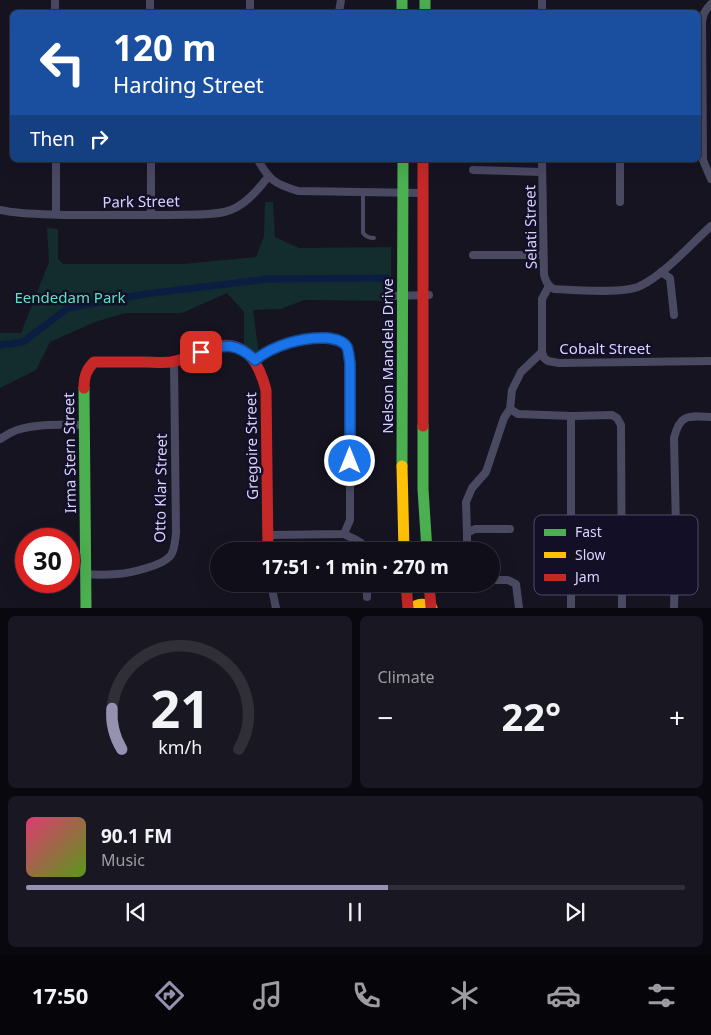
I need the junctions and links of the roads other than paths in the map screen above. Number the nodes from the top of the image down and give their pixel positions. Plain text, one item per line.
1 (711, 4) edge
2 (56, 162) edge
3 (151, 162) edge
4 (259, 162) edge
5 (403, 162) edge
6 (423, 162) edge
7 (542, 162) edge
8 (620, 162) edge
9 (473, 170) dead end
10 (542, 172) junction
11 (268, 177) junction
12 (711, 179) edge
13 (363, 193) junction
14 (403, 193) junction
15 (422, 193) junction
16 (620, 202) dead end
17 (0, 210) edge
18 (56, 214) junction
19 (151, 215) junction
20 (711, 226) edge
21 (374, 238) dead end
22 (473, 255) dead end
23 (543, 255) junction
24 (662, 272) junction
25 (549, 286) junction
26 (426, 295) junction
27 (390, 296) dead end
28 (403, 296) junction
29 (674, 315) dead end
30 (402, 326) junction
31 (424, 326) junction
32 (542, 352) junction
33 (255, 360) junction
34 (711, 360) edge
35 (174, 361) junction
36 (510, 409) junction
37 (571, 416) junction
38 (711, 417) edge
39 (84, 425) junction
40 (0, 439) edge
41 (571, 515) edge
42 (621, 515) edge
43 (676, 515) edge
44 (510, 529) dead end
45 (466, 533) junction
46 (344, 534) junction
47 (267, 535) junction
48 (403, 535) junction
49 (426, 536) junction
50 (267, 542) edge
51 (360, 542) edge
52 (403, 542) edge
53 (426, 542) edge
54 (466, 542) edge
55 (86, 574) junction
56 (500, 580) edge
57 (273, 592) edge
58 (367, 592) edge
59 (407, 592) edge
60 (430, 592) edge
61 (571, 595) edge
62 (622, 595) edge
63 (674, 595) edge
64 (367, 597) dead end
65 (431, 607) edge
66 (86, 608) edge
67 (276, 608) edge
68 (408, 608) edge
69 (412, 608) edge
70 (519, 608) edge
71 (571, 608) edge
72 (622, 608) edge
73 (674, 608) edge

1 - 12 street
2 - 18 street
3 - 19 street
4 - 11 street
5 - 14 street, Nelson Mandela Drive
6 - 15 street
7 - 10 street, Selati Street
8 - 16 street
9 - 10 street
10 - 23 street, Selati Street
11 - 13 street
11 - 19 street, Park Street
13 - 14 street
13 - 21 lane
14 - 15 street
14 - 28 street, Nelson Mandela Drive
15 - 26 street
17 - 18 street, Park Street
18 - 19 street, Park Street
20 - 24 street, Selati Street
22 - 23 street
23 - 25 street, Selati Street
24 - 25 street, Selati Street
24 - 29 street
25 - 32 street, Cobalt Street
26 - 28 street
26 - 31 street
27 - 28 street
28 - 30 street, Nelson Mandela Drive
30 - 31 street
30 - 48 street, Nelson Mandela Drive
31 - 49 street
32 - 34 street, Cobalt Street
32 - 36 street
33 - 35 street
33 - 46 street
33 - 47 street, Gregoire Street
35 - 39 street, Irma Stern Street
35 - 55 street, Otto Klar Street
36 - 37 street
36 - 45 street
37 - 41 street
37 - 42 street
38 - 43 street
39 - 40 street
39 - 55 street, Irma Stern Street
44 - 45 street
45 - 54 street
46 - 47 street
46 - 51 street
47 - 50 street, Gregoire Street
48 - 49 street
48 - 52 street, Nelson Mandela Drive
49 - 53 street
55 - 66 street, Irma Stern Street
56 - 70 street
57 - 67 street
58 - 64 street
59 - 68 street
60 - 65 street
61 - 71 street
62 - 72 street
63 - 73 street
65 - 69 street

